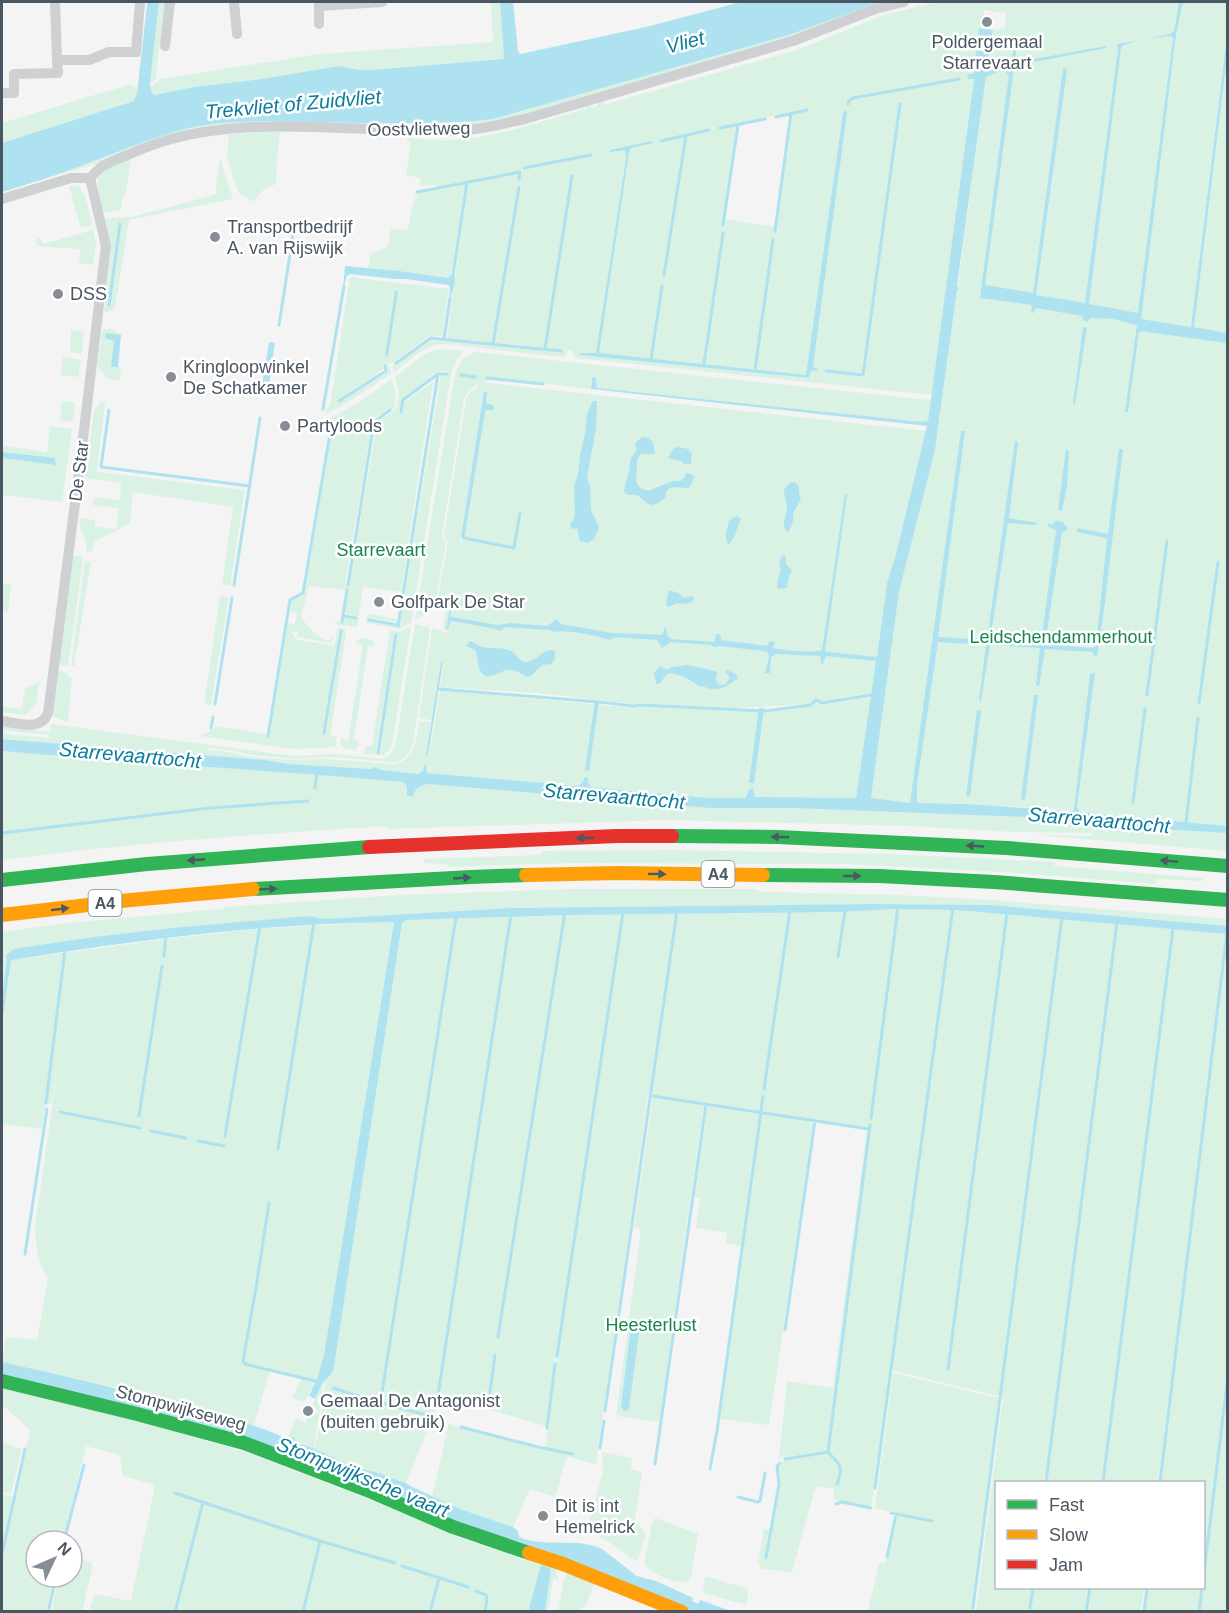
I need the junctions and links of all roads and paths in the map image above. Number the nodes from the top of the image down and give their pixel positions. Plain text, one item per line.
1 (55, 2) edge
2 (140, 2) edge
3 (170, 2) edge
4 (234, 2) edge
5 (382, 2) edge
6 (904, 2) edge
7 (319, 4) edge
8 (319, 24) dead end
9 (237, 34) dead end
10 (165, 46) dead end
11 (57, 60) junction
12 (2, 93) edge
13 (90, 178) junction
14 (4, 198) edge
15 (2, 721) edge
16 (1227, 866) edge
17 (2, 880) edge
18 (1227, 900) edge
19 (2, 915) edge
20 (2, 1381) edge
21 (682, 1611) edge

1 - 11 street
2 - 11 street
3 - 10 street
4 - 9 street
5 - 7 street
6 - 13 street, Oostvlietweg
7 - 8 street
11 - 12 street
13 - 14 street, Oostvlietweg
13 - 15 street, De Star
16 -> 17 main road, A4
19 -> 18 main road, A4
20 - 21 main road, Stompwijkseweg

